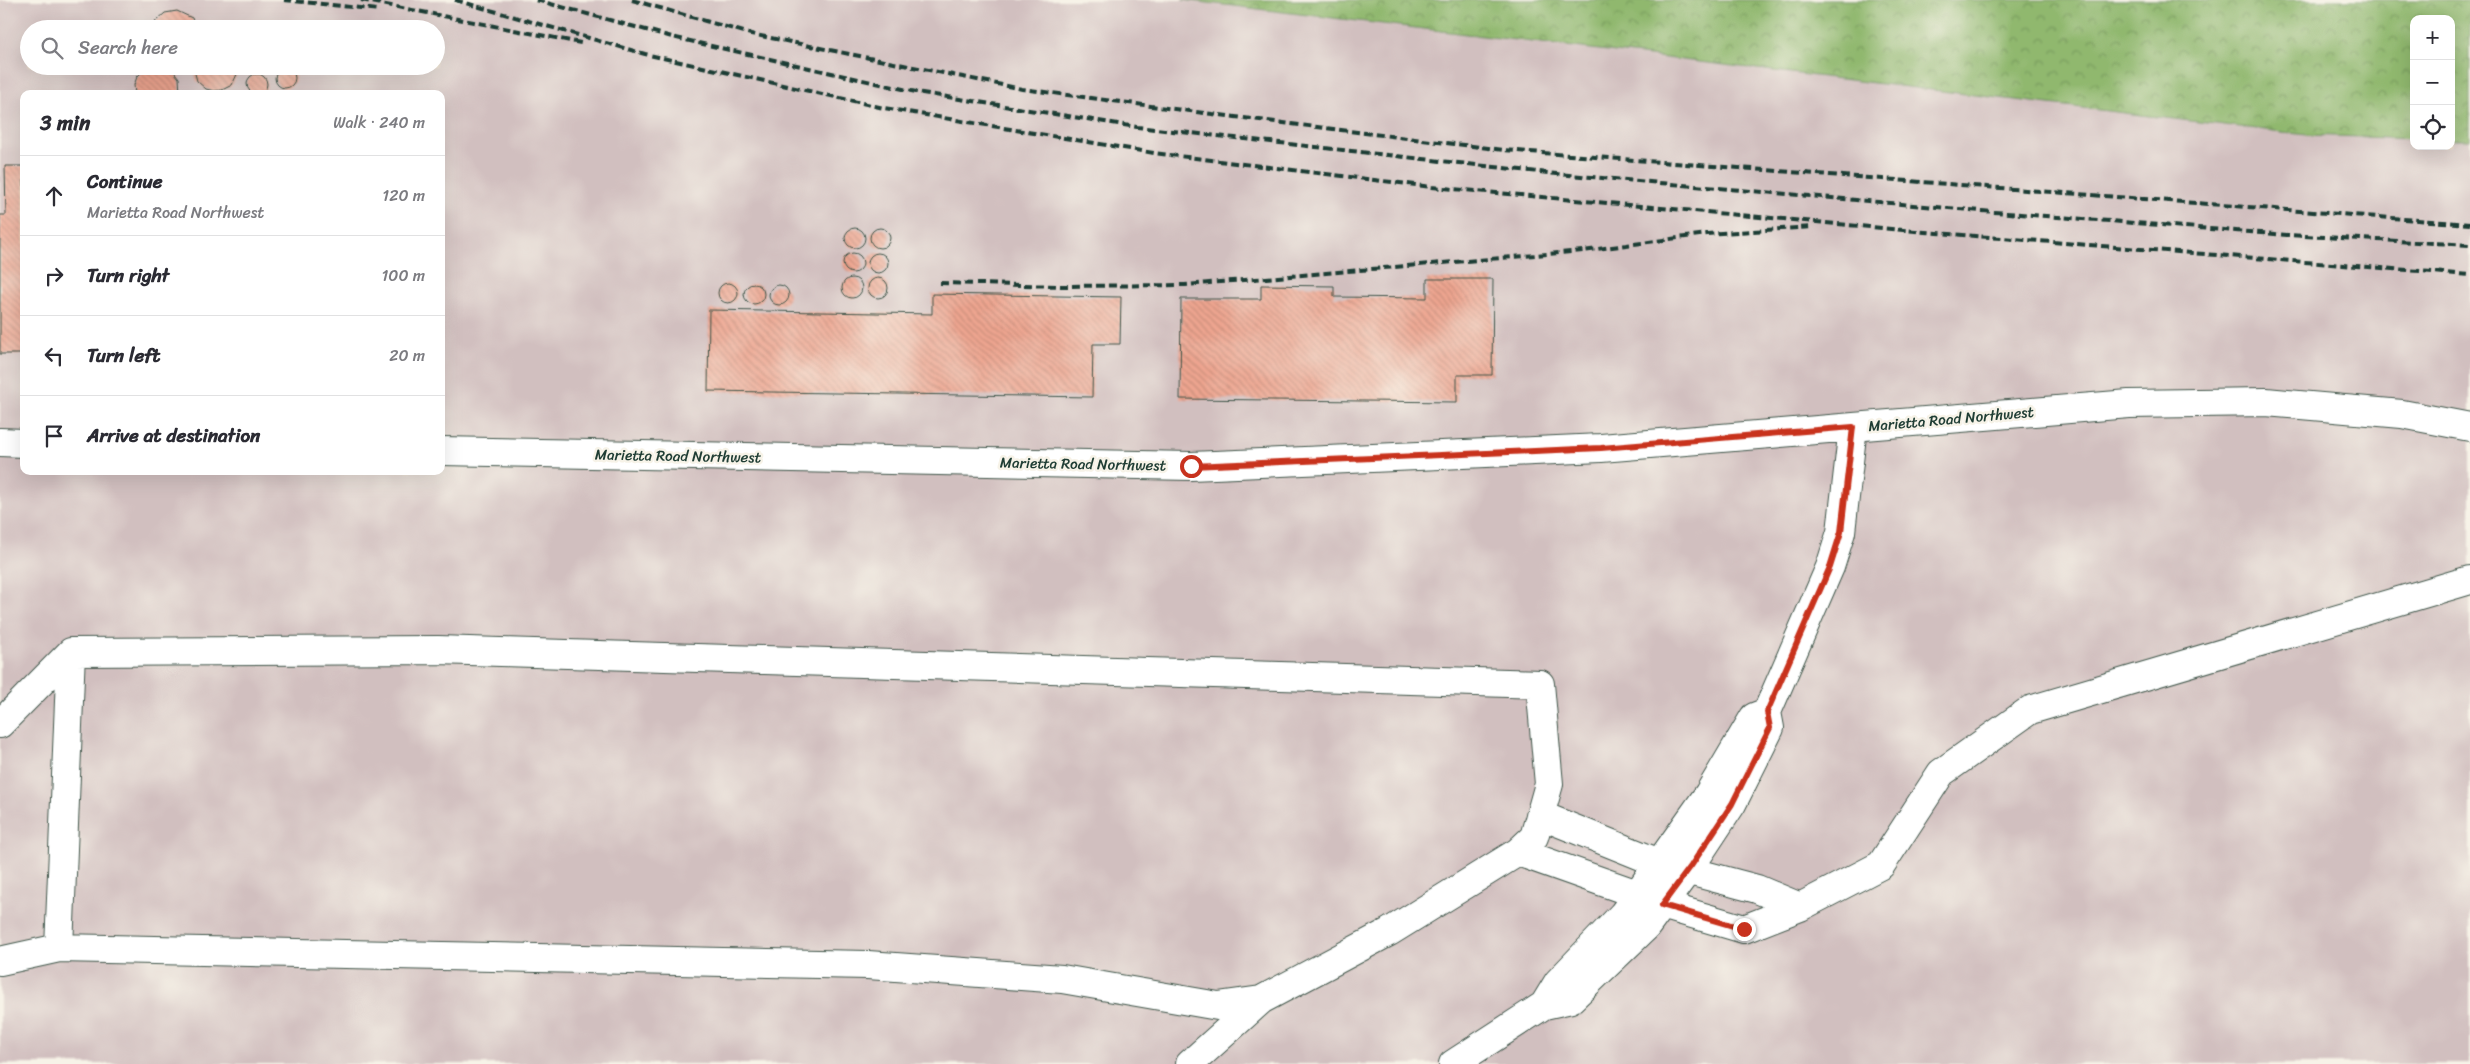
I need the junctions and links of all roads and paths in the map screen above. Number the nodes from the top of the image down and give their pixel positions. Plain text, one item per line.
1 (1853, 427) junction
2 (2470, 427) edge
3 (0, 442) edge
4 (20, 443) edge
5 (445, 451) edge
6 (2470, 580) edge
7 (71, 652) junction
8 (1767, 712) junction
9 (0, 724) edge
10 (1540, 815) junction
11 (1518, 852) junction
12 (1659, 863) junction
13 (1687, 872) junction
14 (1637, 894) junction
15 (1662, 905) junction
16 (1800, 907) junction
17 (59, 948) junction
18 (0, 961) edge
19 (1261, 1000) junction
20 (1544, 1005) junction
21 (1190, 1064) edge
22 (1453, 1064) edge

1 - 2 street, Marietta Road Northwest
1 - 5 street, Marietta Road Northwest
1 - 8 street
3 - 4 street
6 - 16 street
7 - 9 street
7 - 10 street
7 - 17 street
8 - 12 street
8 - 13 street
10 - 11 street
10 - 12 street
11 - 14 street
11 - 19 street
12 - 13 street
12 - 14 street
13 - 15 street
13 - 16 street
14 - 15 street
14 - 20 street
15 - 16 street
15 - 20 street
17 - 18 street
17 - 19 street
19 - 21 street
20 - 22 street

